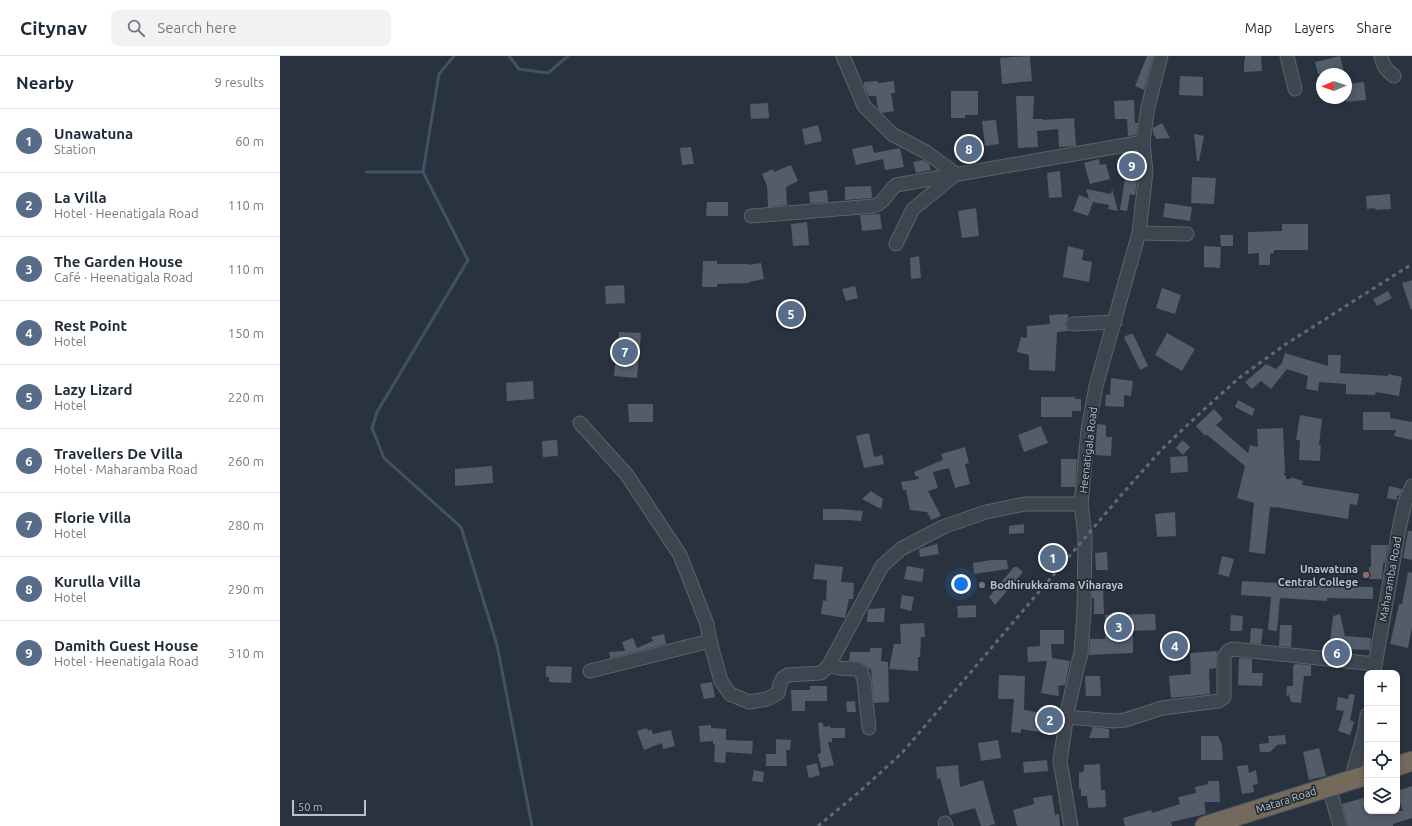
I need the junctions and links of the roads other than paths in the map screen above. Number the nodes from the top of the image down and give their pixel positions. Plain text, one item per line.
1 (843, 56) edge
2 (1161, 56) edge
3 (1287, 56) edge
4 (1381, 56) edge
5 (1394, 76) dead end
6 (1295, 89) dead end
7 (1143, 142) junction
8 (956, 174) junction
9 (751, 216) dead end
10 (1139, 233) junction
11 (1186, 234) dead end
12 (896, 244) dead end
13 (1115, 322) junction
14 (1073, 324) dead end
15 (580, 423) dead end
16 (1412, 486) edge
17 (1409, 503) edge
18 (1081, 504) junction
19 (710, 641) junction
20 (829, 665) junction
21 (1375, 669) edge
22 (590, 671) dead end
23 (1066, 717) junction
24 (869, 728) dead end
25 (1364, 730) edge
26 (1412, 761) edge
27 (1400, 765) edge
28 (1359, 778) edge
29 (1329, 787) junction
30 (1231, 822) edge
31 (1071, 826) edge
32 (1205, 826) edge
33 (1340, 826) edge

1 - 8 street
2 - 7 street, Heenatigala Road
3 - 6 street
4 - 5 street
7 - 8 street
7 - 10 street, Heenatigala Road
8 - 9 street
8 - 12 street
10 - 11 street
10 - 13 street, Heenatigala Road
13 - 14 street
13 - 18 street, Heenatigala Road
15 - 19 street
16 - 17 street, Maharamba Road
17 - 21 street, Maharamba Road
18 - 20 street
18 - 23 street, Heenatigala Road
19 - 20 street
19 - 22 street
20 - 24 street
21 - 23 street
23 - 31 street, Heenatigala Road
25 - 28 street
26 - 27 highway
28 - 29 highway, Matara Road
29 - 30 highway, Matara Road
29 - 33 street
30 - 32 highway, Matara Road

